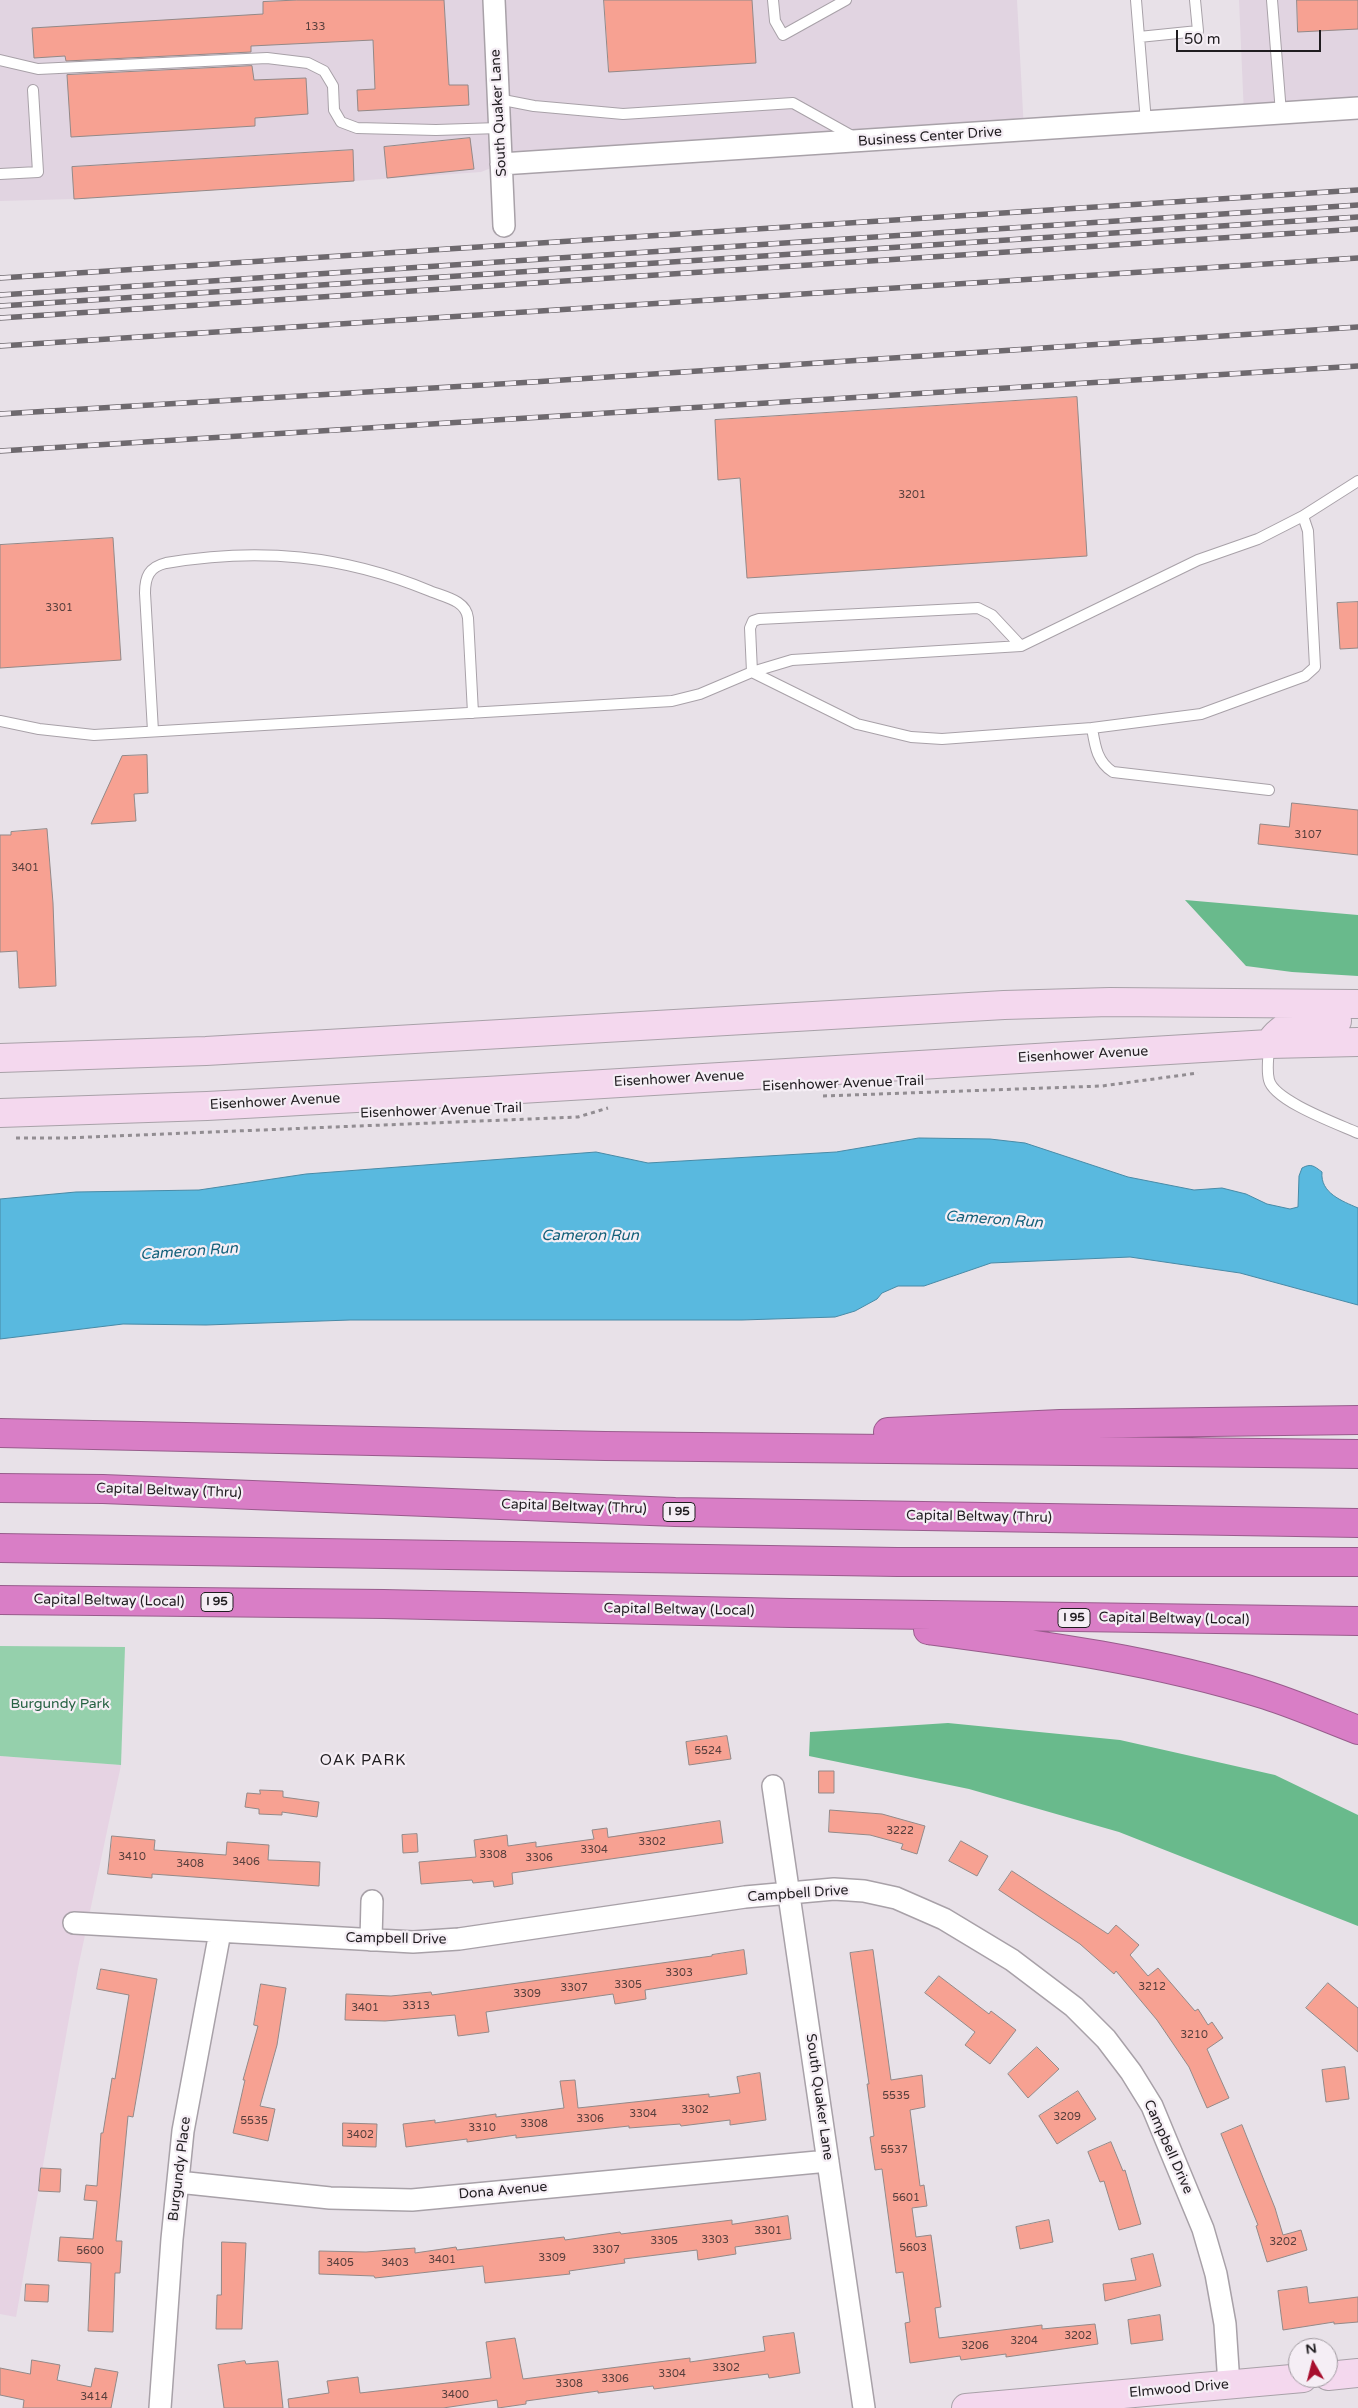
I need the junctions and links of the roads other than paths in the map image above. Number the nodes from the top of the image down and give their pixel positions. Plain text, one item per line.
1 (494, 0) edge
2 (773, 0) edge
3 (846, 0) edge
4 (1136, 0) edge
5 (1195, 0) edge
6 (1272, 0) edge
7 (1139, 37) junction
8 (0, 60) edge
9 (33, 90) dead end
10 (498, 99) junction
11 (1358, 108) edge
12 (1280, 113) junction
13 (1146, 122) junction
14 (499, 128) junction
15 (861, 141) junction
16 (501, 164) junction
17 (0, 174) edge
18 (504, 226) dead end
19 (1358, 481) edge
20 (1303, 516) junction
21 (1021, 646) junction
22 (752, 672) junction
23 (473, 713) junction
24 (0, 721) edge
25 (1092, 728) junction
26 (153, 731) junction
27 (1269, 790) dead end
28 (1358, 1004) edge
29 (1358, 1020) edge
30 (1358, 1042) edge
31 (1269, 1044) junction
32 (0, 1058) edge
33 (5, 1126) edge
34 (1358, 1133) edge
35 (1358, 1420) edge
36 (0, 1433) edge
37 (604, 1446) junction
38 (1352, 1454) edge
39 (0, 1488) edge
40 (1358, 1523) edge
41 (0, 1548) edge
42 (1358, 1562) edge
43 (0, 1600) edge
44 (790, 1613) junction
45 (1358, 1621) edge
46 (1358, 1730) edge
47 (773, 1786) dead end
48 (789, 1894) junction
49 (372, 1901) dead end
50 (74, 1923) dead end
51 (220, 1932) junction
52 (371, 1940) junction
53 (828, 2161) junction
54 (178, 2182) junction
55 (1358, 2373) edge
56 (1338, 2375) edge
57 (1288, 2379) edge
58 (1229, 2385) junction
59 (160, 2408) edge
60 (864, 2408) edge
61 (966, 2408) edge

1 - 10 street, South Quaker Lane
2 - 3 lane
4 - 7 lane
5 - 7 lane
6 - 12 lane
7 - 13 lane
8 - 14 lane
9 - 17 lane
10 - 14 street, South Quaker Lane
10 - 15 lane
11 - 12 street, Business Center Drive
12 - 13 street, Business Center Drive
13 - 15 street, Business Center Drive
14 - 16 street, South Quaker Lane
15 - 16 street, Business Center Drive
16 - 18 street, South Quaker Lane
19 - 20 lane
20 - 21 lane
20 - 25 lane
21 - 22 lane
21 - 22 lane
22 - 23 lane
22 - 25 lane
23 - 26 lane
23 - 26 lane
24 - 26 lane
25 - 27 lane
28 - 32 main road
29 - 31 main road
30 - 31 main road, Eisenhower Avenue
31 - 33 main road, Eisenhower Avenue
31 - 34 lane
35 - 37 highway
36 - 37 highway
37 - 38 highway
39 - 40 highway, Capital Beltway (Thru) / I 95
41 - 42 highway
43 - 44 highway, Capital Beltway (Local) / I 95
44 - 45 highway, Capital Beltway (Local) / I 95
44 - 46 highway
47 - 48 street, South Quaker Lane
48 - 52 street, Campbell Drive
48 - 53 street, South Quaker Lane
48 - 58 street, Campbell Drive
49 - 52 street
50 - 51 street, Campbell Drive
51 - 52 street, Campbell Drive
51 - 54 street, Burgundy Place
53 - 54 street, Dona Avenue
53 - 60 street, South Quaker Lane
54 - 59 street, Burgundy Place
55 - 56 main road
57 - 58 main road, Elmwood Drive
58 - 61 main road, Elmwood Drive

